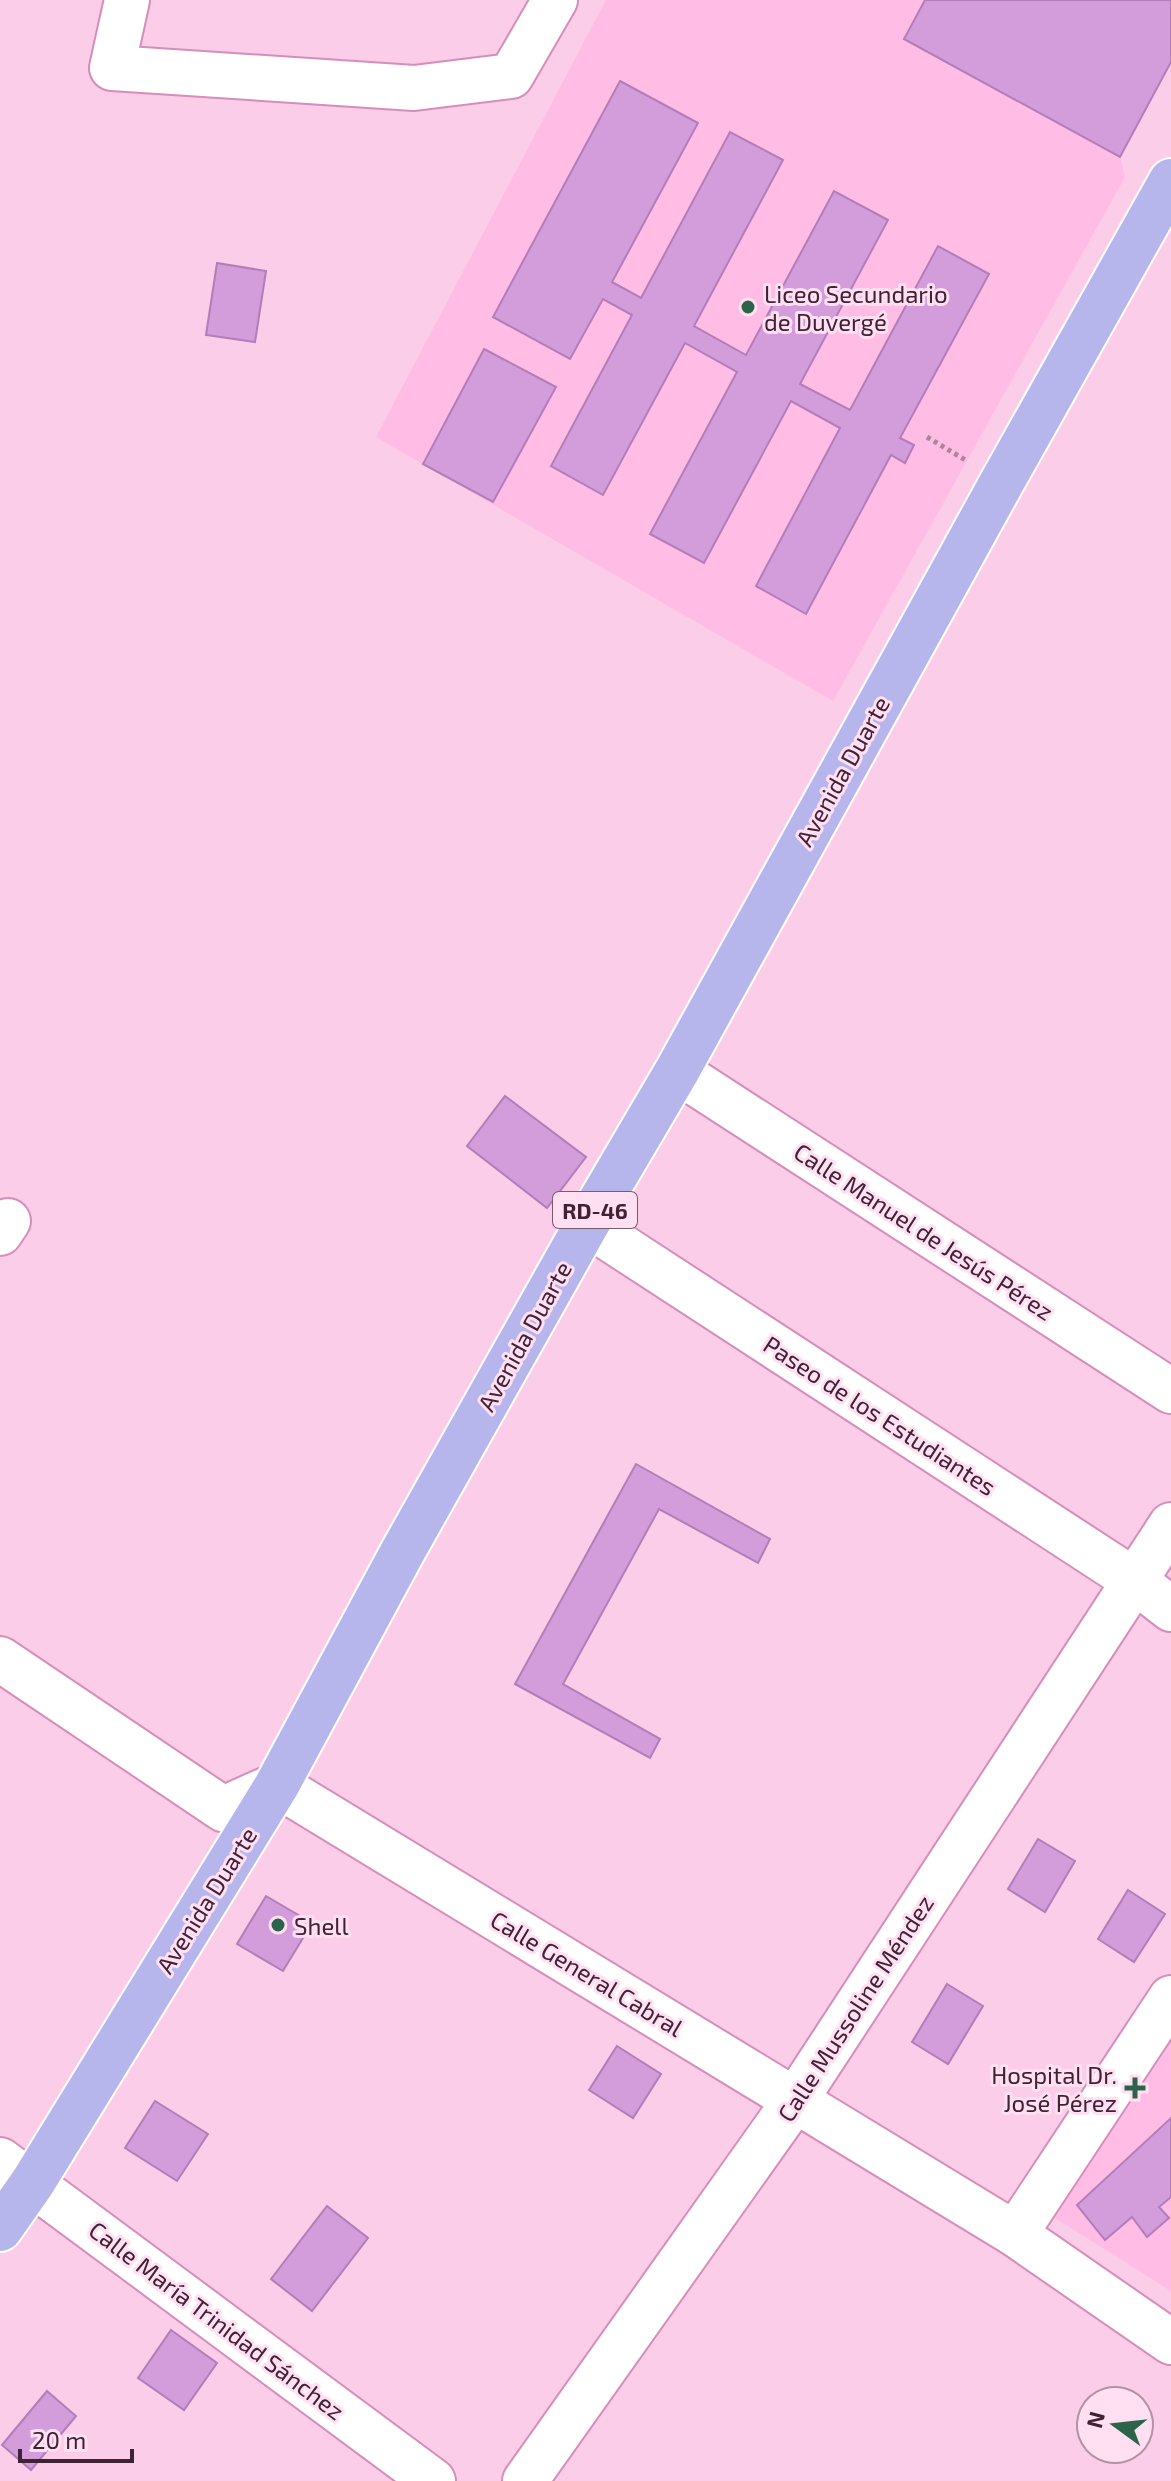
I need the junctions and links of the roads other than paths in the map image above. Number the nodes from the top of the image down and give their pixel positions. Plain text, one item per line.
1 (127, 0) edge
2 (555, 0) edge
3 (1171, 181) edge
4 (677, 1071) junction
5 (587, 1224) junction
6 (1171, 1391) edge
7 (1171, 1525) edge
8 (1135, 1581) junction
9 (1171, 1609) edge
10 (0, 1659) edge
11 (277, 1785) junction
12 (1171, 1998) edge
13 (796, 2099) junction
14 (16, 2171) edge
15 (0, 2229) edge
16 (1015, 2234) junction
17 (1171, 2342) edge
18 (433, 2481) edge
19 (525, 2481) edge

1 - 2 street
3 - 4 main road, Avenida Duarte / RD-46
4 - 5 main road, Avenida Duarte / RD-46
4 - 6 street, Calle Manuel de Jesús Pérez
5 - 8 street, Paseo de los Estudiantes
5 - 11 main road, Avenida Duarte / RD-46
7 - 8 street, Calle Mussoline Méndez
8 - 9 street, Paseo de los Estudiantes
8 - 13 street, Calle Mussoline Méndez
10 - 11 street
11 - 13 street, Calle General Cabral
11 - 14 main road, Avenida Duarte / RD-46
12 - 16 street
13 - 16 street, Calle General Cabral
13 - 19 street, Calle Mussoline Méndez
14 - 15 main road, Avenida Duarte / RD-46
14 - 18 street, Calle María Trinidad Sánchez
16 - 17 street, Calle General Cabral

